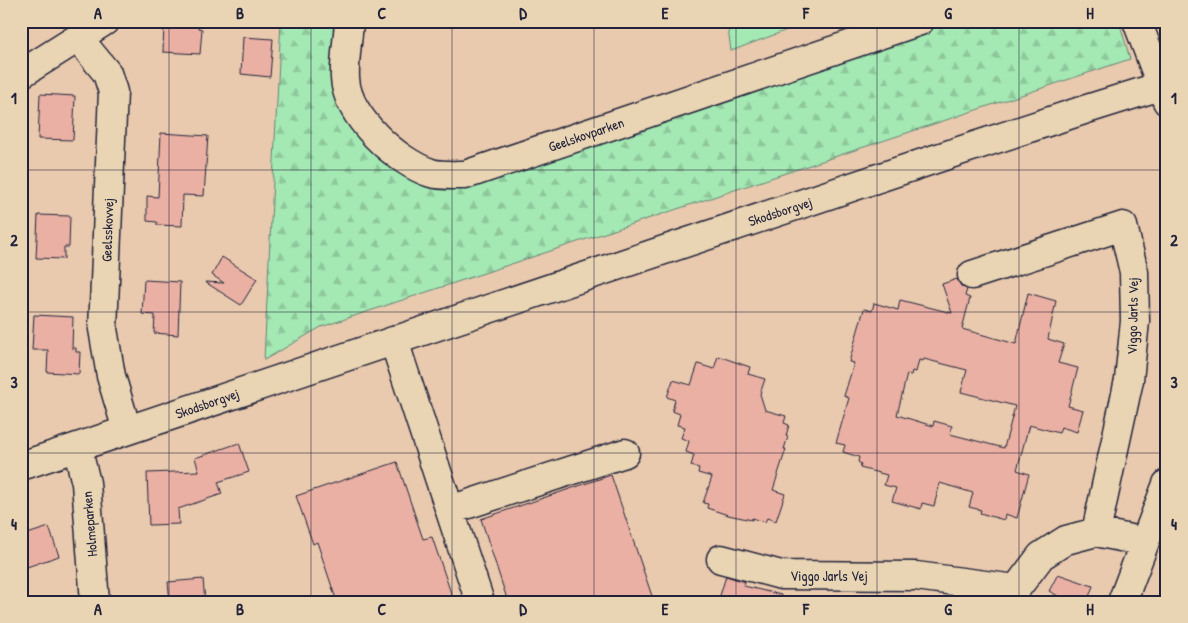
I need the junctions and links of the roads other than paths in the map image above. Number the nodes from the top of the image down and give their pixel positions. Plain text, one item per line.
1 (105, 21) edge
2 (349, 21) edge
3 (920, 21) edge
4 (1137, 21) edge
5 (79, 39) junction
6 (21, 74) edge
7 (1165, 91) edge
8 (972, 275) dead end
9 (394, 341) junction
10 (127, 430) junction
11 (78, 447) junction
12 (625, 453) dead end
13 (21, 466) edge
14 (1167, 484) edge
15 (450, 510) junction
16 (1096, 532) junction
17 (1145, 542) junction
18 (721, 559) dead end
19 (95, 602) edge
20 (480, 602) edge
21 (1122, 602) edge

1 - 5 street
2 - 3 street, Geelskovparken
4 - 7 street
5 - 6 street
5 - 10 street, Geelsskovvej
7 - 9 street, Skodsborgvej
8 - 16 street, Viggo Jarls Vej
9 - 10 street, Skodsborgvej
9 - 15 street
10 - 11 street, Skodsborgvej
11 - 13 street, Skodsborgvej
11 - 19 street, Holmeparken
12 - 15 street
14 - 17 street
15 - 20 street
16 - 17 street, Viggo Jarls Vej
16 - 18 street, Viggo Jarls Vej
17 - 21 street

